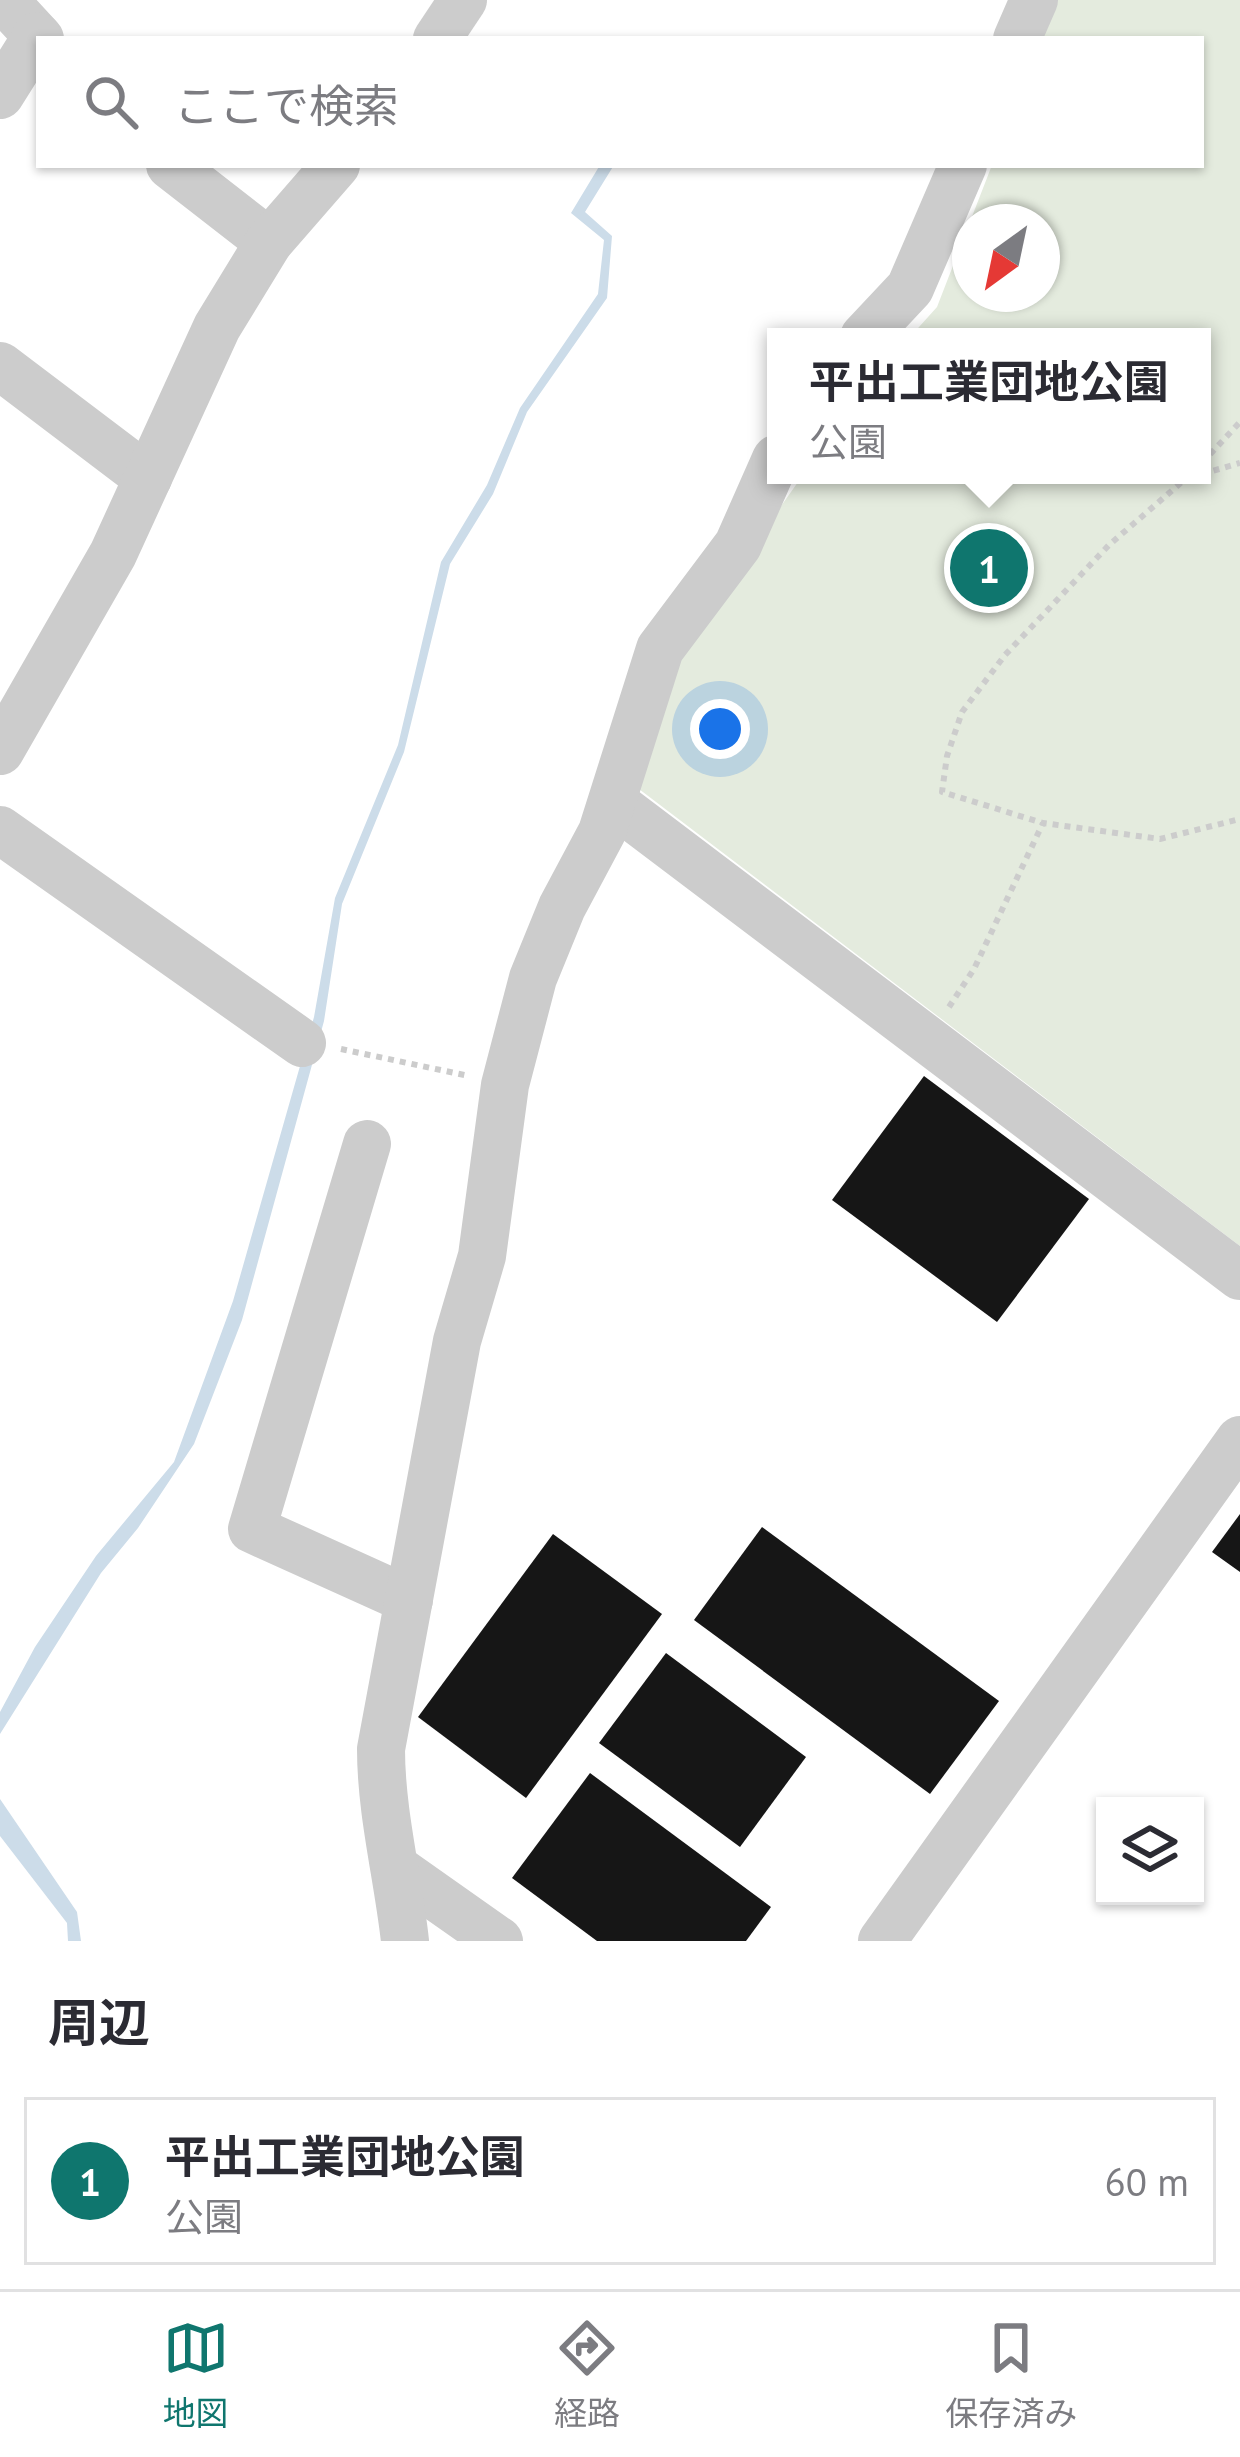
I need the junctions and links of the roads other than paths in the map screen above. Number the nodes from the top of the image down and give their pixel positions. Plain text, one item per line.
1 (463, 0) edge
2 (1034, 0) edge
3 (26, 19) edge
4 (439, 36) edge
5 (1018, 36) edge
6 (0, 95) edge
7 (174, 168) edge
8 (333, 168) edge
9 (962, 168) edge
10 (269, 242) junction
11 (872, 328) edge
12 (0, 366) edge
13 (148, 478) junction
14 (767, 479) edge
15 (0, 751) edge
16 (614, 802) junction
17 (0, 830) edge
18 (302, 1043) road end
19 (367, 1144) dead end
20 (1240, 1276) edge
21 (1240, 1440) edge
22 (409, 1600) junction
23 (398, 1870) junction
24 (405, 1941) edge
25 (499, 1941) edge
26 (882, 1941) edge

1 - 4 street
2 - 5 street
3 - 6 street
7 - 10 street
8 - 10 street
9 - 11 street
10 - 13 street
12 - 13 street
13 - 15 street
14 - 16 street
16 - 20 street
16 - 22 street
17 - 18 street
19 - 22 street
21 - 26 street
22 - 23 street
23 - 24 street
23 - 25 street

